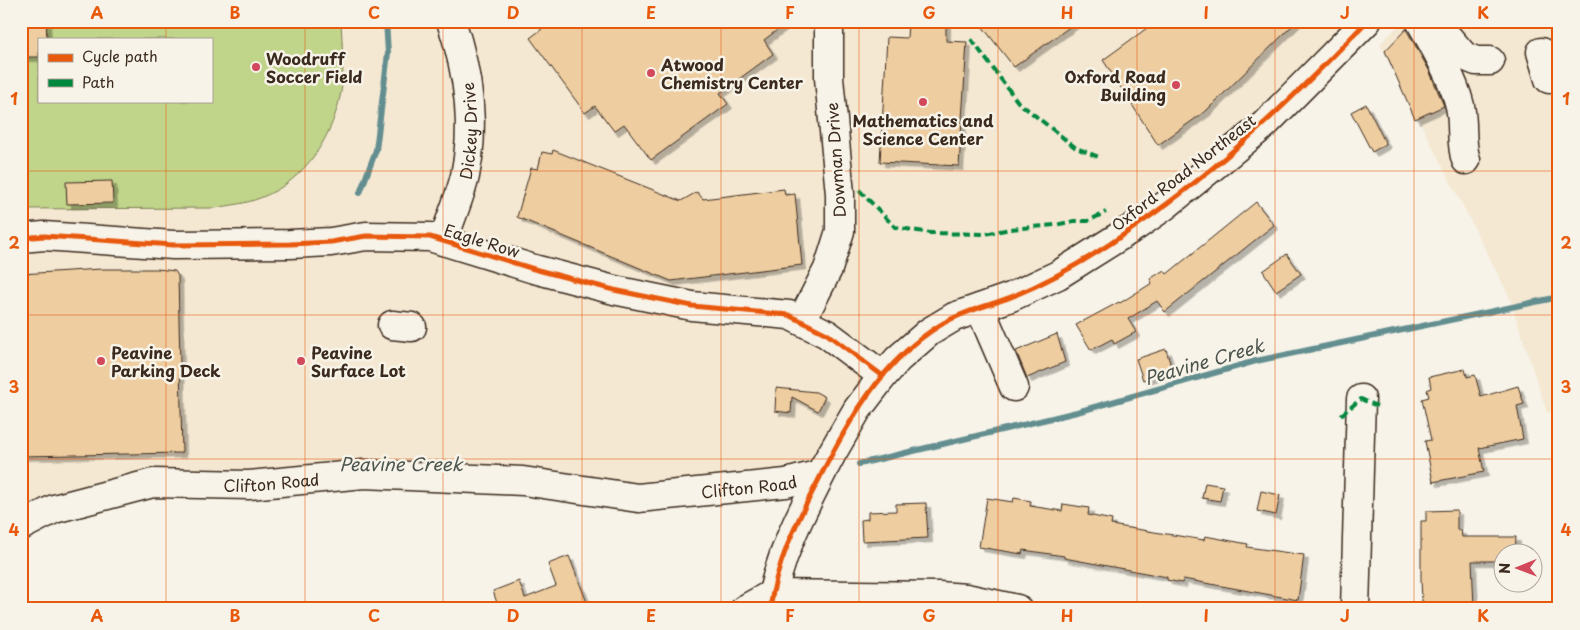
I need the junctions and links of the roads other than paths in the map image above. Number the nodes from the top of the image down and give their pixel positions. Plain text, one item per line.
1 (451, 21) edge
2 (829, 21) edge
3 (1367, 21) edge
4 (1420, 21) edge
5 (1434, 21) edge
6 (1540, 52) dead end
7 (1490, 60) dead end
8 (1549, 78) dead end
9 (1466, 160) dead end
10 (21, 238) edge
11 (443, 241) junction
12 (980, 308) junction
13 (802, 320) junction
14 (891, 367) junction
15 (1014, 387) dead end
16 (1361, 399) dead end
17 (838, 440) junction
18 (21, 526) edge
19 (771, 601) edge
20 (1354, 608) edge
21 (745, 609) edge
22 (1017, 609) edge

1 - 11 street, Dickey Drive
2 - 13 street, Dowman Drive
3 - 12 street, Oxford Road Northeast
4 - 9 street
5 - 7 street
6 - 8 street
10 - 11 street, Eagle Row
11 - 13 street, Eagle Row
12 - 14 street, Oxford Road Northeast
12 - 15 street
13 - 14 street, Eagle Row
14 - 17 street
16 - 20 street
17 - 18 street, Clifton Road
17 - 19 street
19 - 21 street
19 - 22 street

